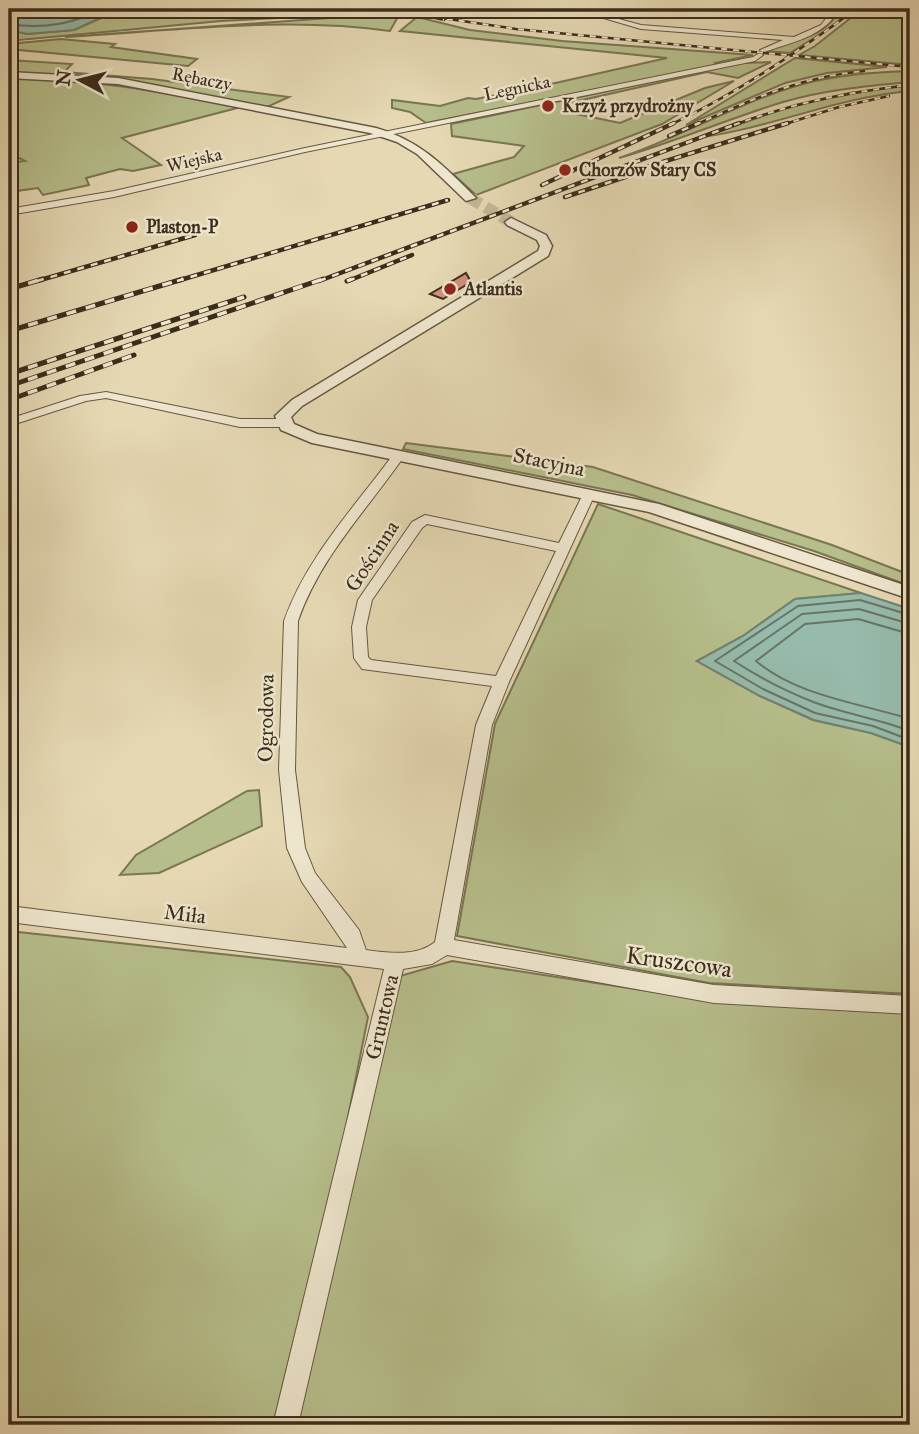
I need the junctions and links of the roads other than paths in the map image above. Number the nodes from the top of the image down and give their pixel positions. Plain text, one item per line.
1 (576, 9) edge
2 (836, 9) edge
3 (796, 39) junction
4 (9, 75) edge
5 (386, 134) junction
6 (470, 198) tunnel mouth
7 (9, 212) edge
8 (511, 222) tunnel mouth
9 (9, 423) edge
10 (284, 423) junction
11 (399, 455) junction
12 (589, 494) junction
13 (563, 548) junction
14 (910, 593) edge
15 (501, 682) junction
16 (9, 914) edge
17 (444, 946) junction
18 (356, 957) junction
19 (394, 962) junction
20 (910, 1005) edge
21 (285, 1425) edge

1 - 3 street
2 - 3 street, Legnicka
3 - 5 street, Legnicka
4 - 5 street, Rębaczy
5 - 6 street
5 - 7 street, Wiejska
8 - 10 street
9 - 10 street, Stacyjna
10 - 11 street, Stacyjna
11 - 12 street, Stacyjna
11 - 18 street, Ogrodowa
12 - 13 street
12 - 14 street, Stacyjna
13 - 15 street
13 - 15 street, Gościnna
15 - 17 street
16 - 18 street, Miła
17 - 19 street, Gruntowa
17 - 20 street, Kruszcowa
18 - 19 street
19 - 21 street, Gruntowa

